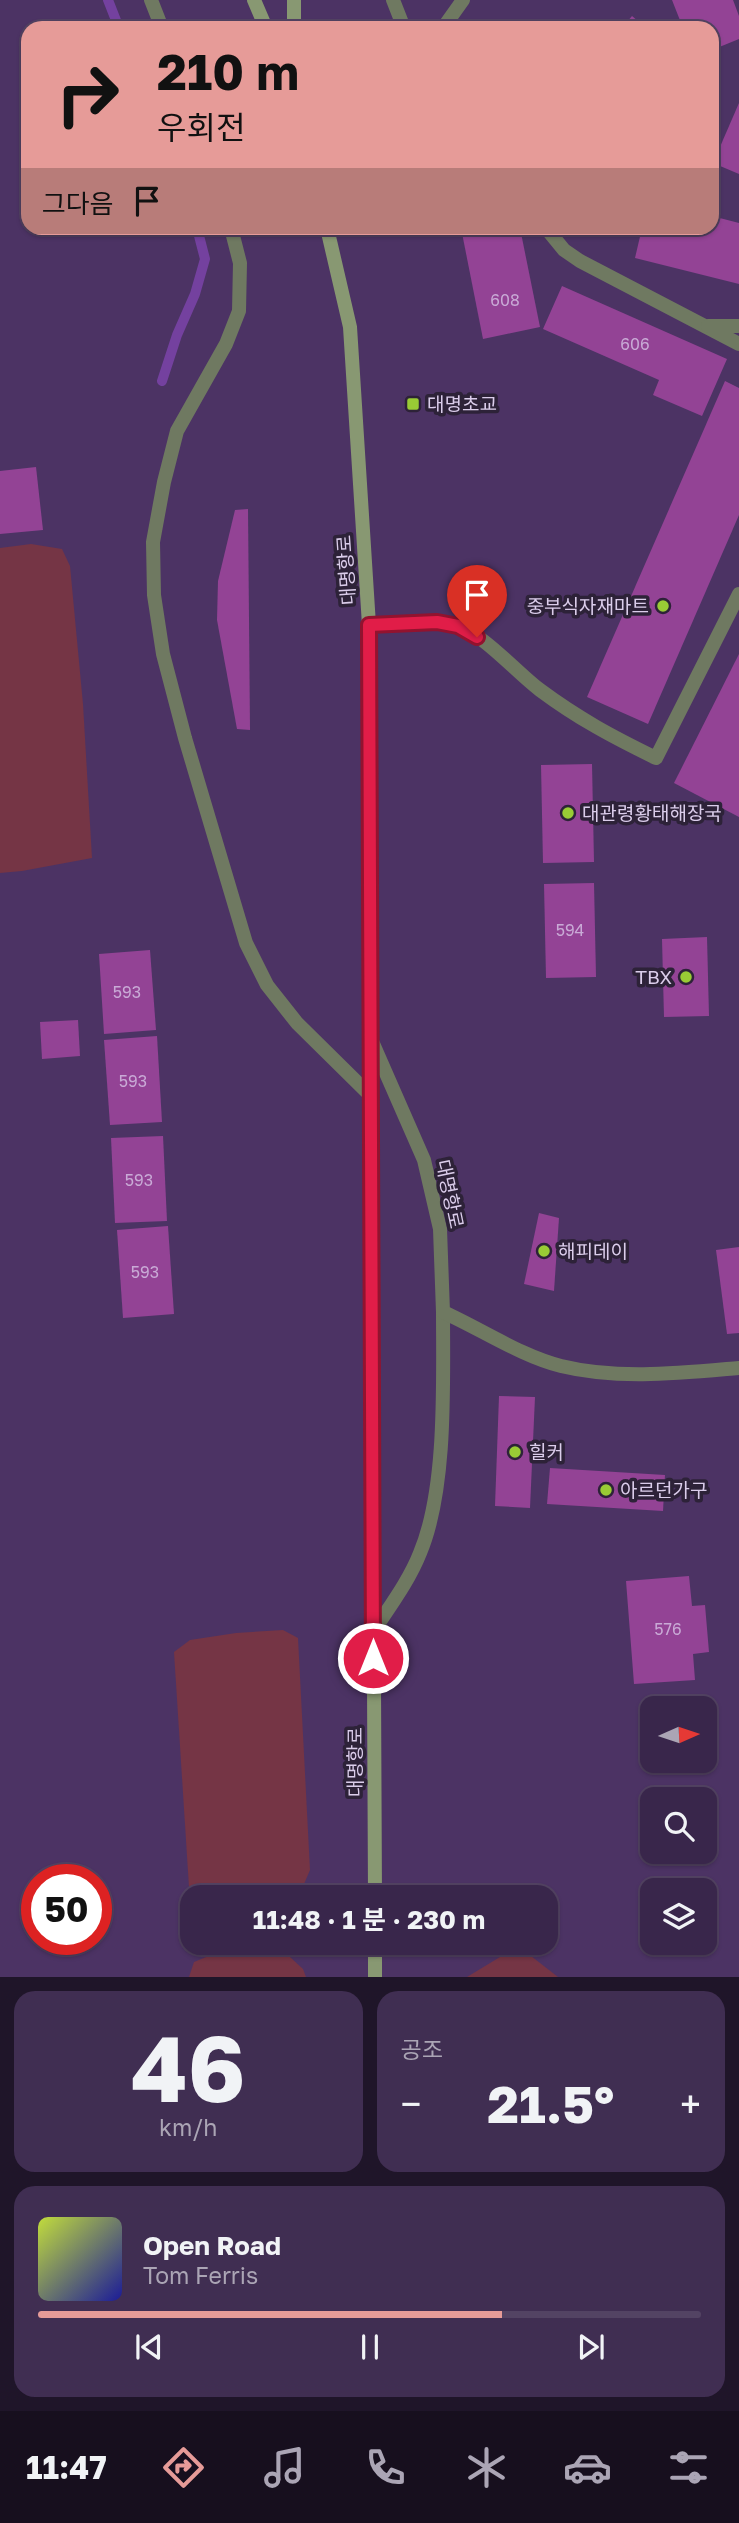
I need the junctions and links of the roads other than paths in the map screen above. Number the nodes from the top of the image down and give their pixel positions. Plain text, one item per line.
1 (151, 0) edge
2 (254, 0) edge
3 (294, 0) edge
4 (393, 0) edge
5 (463, 0) edge
6 (159, 21) edge
7 (263, 21) edge
8 (294, 21) edge
9 (401, 21) edge
10 (448, 21) edge
11 (232, 235) edge
12 (329, 235) edge
13 (551, 235) edge
14 (708, 326) junction
15 (739, 326) edge
16 (739, 344) edge
17 (739, 594) edge
18 (369, 625) junction
19 (371, 1039) junction
20 (372, 1097) junction
21 (443, 1312) junction
22 (739, 1368) edge
23 (373, 1632) junction
24 (374, 1885) edge
25 (375, 1955) edge
26 (375, 1977) edge

1 - 6 street
2 - 7 main road
3 - 8 main road
4 - 9 street
5 - 10 street
11 - 20 street
12 - 18 main road, 대명항로
13 - 14 street
14 - 15 street
14 - 16 street
17 - 18 street
18 - 19 main road, 대명항로
19 - 20 main road, 대명항로
19 - 21 street, 대명항로
20 - 23 main road, 대명항로
21 - 22 street
21 - 23 street, 대명항로
23 - 24 main road, 대명항로
25 - 26 main road

